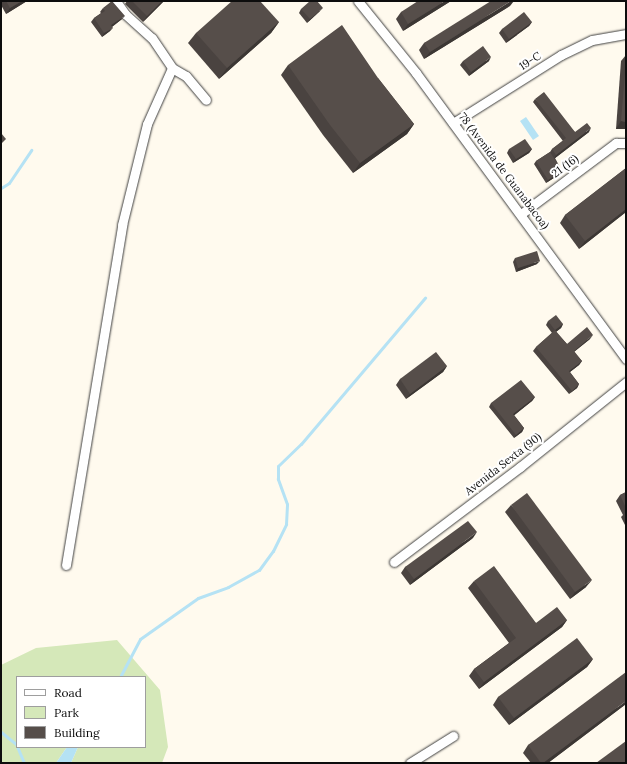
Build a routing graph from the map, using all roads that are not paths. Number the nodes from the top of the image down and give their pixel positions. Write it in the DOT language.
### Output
graph roads {
  1 [pos="116,1"];
  2 [pos="358,1"];
  3 [pos="626,34"];
  4 [pos="172,68"];
  5 [pos="206,100"];
  6 [pos="453,123"];
  7 [pos="626,143"];
  8 [pos="521,214"];
  9 [pos="626,359"];
  10 [pos="626,382"];
  11 [pos="394,562"];
  12 [pos="66,565"];
  13 [pos="453,736"];
  14 [pos="410,763"];
  1 -- 4 [label="street"];
  2 -- 6 [label="street, 78 (Avenida de Guanabacoa)"];
  3 -- 6 [label="street, 19-C"];
  4 -- 5 [label="street"];
  4 -- 12 [label="street"];
  6 -- 8 [label="street, 78 (Avenida de Guanabacoa)"];
  7 -- 8 [label="street, 21 (16)"];
  8 -- 9 [label="street, 78 (Avenida de Guanabacoa)"];
  10 -- 11 [label="street, Avenida Sexta (90)"];
  13 -- 14 [label="street"];
}
